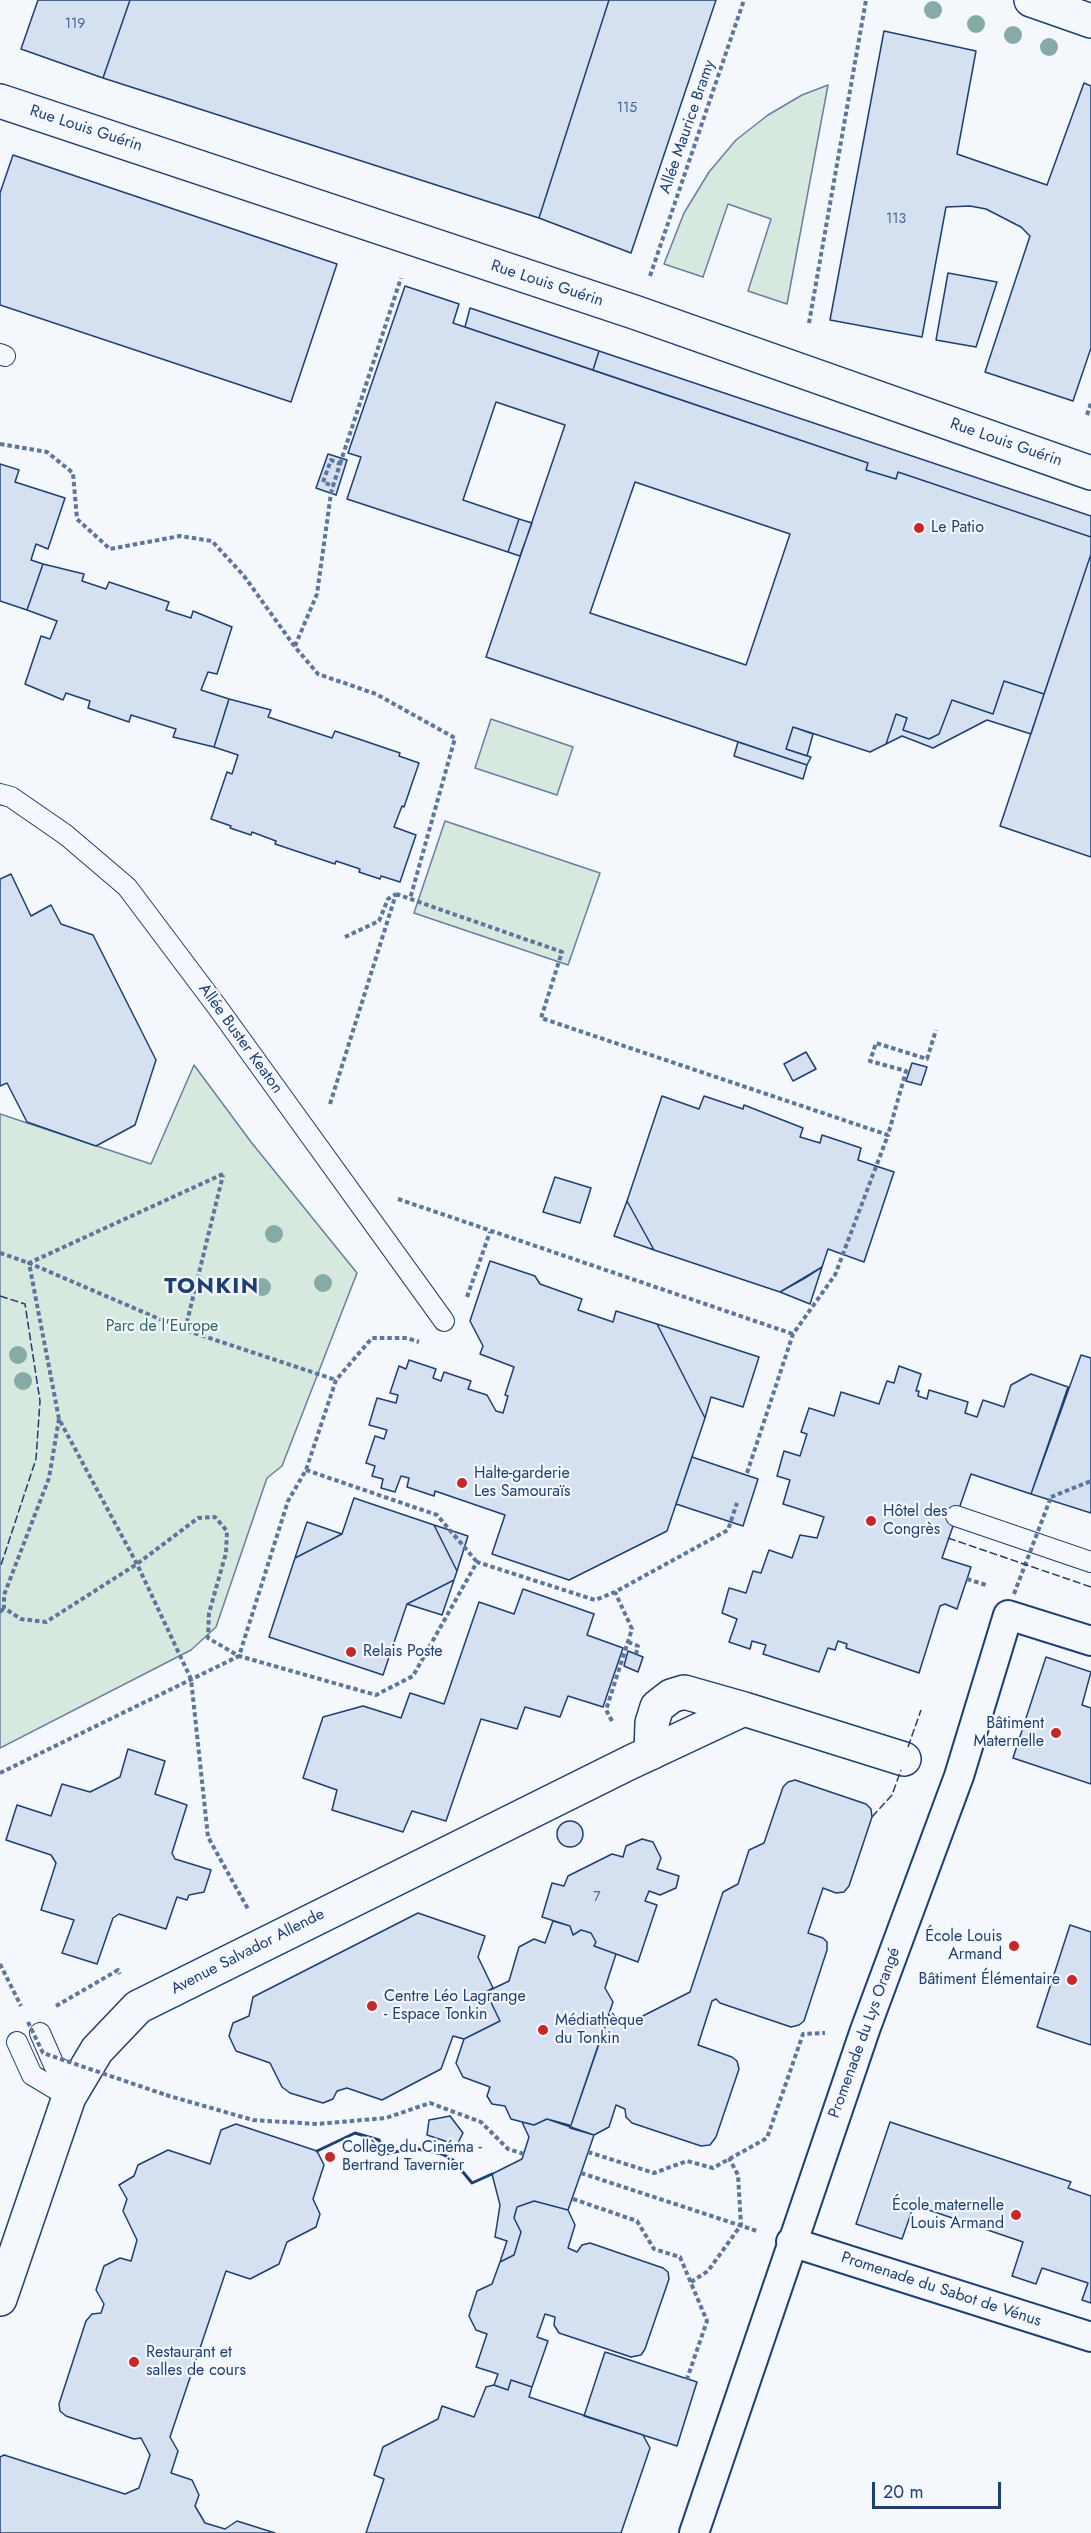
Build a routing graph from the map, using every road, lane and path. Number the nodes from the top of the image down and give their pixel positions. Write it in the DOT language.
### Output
graph roads {
  1 [pos="744,0"];
  2 [pos="866,0"];
  3 [pos="1031,0"];
  4 [pos="1091,21"];
  5 [pos="0,101"];
  6 [pos="654,262"];
  7 [pos="401,278"];
  8 [pos="809,323"];
  9 [pos="1091,403"];
  10 [pos="1087,415"];
  11 [pos="0,444"];
  12 [pos="340,464"];
  13 [pos="1091,473"];
  14 [pos="333,486"];
  15 [pos="295,647"];
  16 [pos="0,794"];
  17 [pos="396,894"];
  18 [pos="410,899"];
  19 [pos="345,938"];
  20 [pos="936,1030"];
  21 [pos="335,1113"];
  22 [pos="888,1136"];
  23 [pos="392,1197"];
  24 [pos="0,1253"];
  25 [pos="29,1263"];
  26 [pos="444,1321"];
  27 [pos="185,1330"];
  28 [pos="793,1334"];
  29 [pos="59,1419"];
  30 [pos="306,1470"];
  31 [pos="747,1473"];
  32 [pos="1091,1481"];
  33 [pos="737,1503"];
  34 [pos="956,1516"];
  35 [pos="477,1562"];
  36 [pos="1091,1562"];
  37 [pos="136,1564"];
  38 [pos="615,1592"];
  39 [pos="1014,1594"];
  40 [pos="4,1608"];
  41 [pos="0,1612"];
  42 [pos="1091,1641"];
  43 [pos="628,1642"];
  44 [pos="636,1654"];
  45 [pos="239,1656"];
  46 [pos="191,1679"];
  47 [pos="606,1710"];
  48 [pos="904,1759"];
  49 [pos="0,1773"];
  50 [pos="248,1910"];
  51 [pos="0,1964"];
  52 [pos="117,1970"];
  53 [pos="48,2010"];
  54 [pos="35,2024"];
  55 [pos="865,2030"];
  56 [pos="17,2042"];
  57 [pos="75,2088"];
  58 [pos="588,2152"];
  59 [pos="524,2154"];
  60 [pos="729,2158"];
  61 [pos="581,2173"];
  62 [pos="573,2199"];
  63 [pos="741,2225"];
  64 [pos="759,2231"];
  65 [pos="791,2242"];
  66 [pos="690,2282"];
  67 [pos="0,2299"];
  68 [pos="1091,2337"];
  69 [pos="687,2379"];
  70 [pos="694,2533"];
  1 -- 6 [label="path, Allée Maurice Bramy"];
  2 -- 8 [label="path"];
  3 -- 4 [label="street"];
  5 -- 13 [label="street, Rue Louis Guérin"];
  7 -- 12 [label="path"];
  9 -- 10 [label="path"];
  11 -- 15 [label="path"];
  12 -- 14 [label="path"];
  12 -- 14 [label="path"];
  14 -- 15 [label="path"];
  15 -- 18 [label="path"];
  16 -- 26 [label="lane, Allée Buster Keaton"];
  17 -- 18 [label="path"];
  17 -- 19 [label="path"];
  17 -- 21 [label="path"];
  18 -- 22 [label="path"];
  20 -- 22 [label="path"];
  22 -- 28 [label="path"];
  23 -- 28 [label="path"];
  24 -- 25 [label="path"];
  25 -- 27 [label="path"];
  25 -- 27 [label="path"];
  25 -- 29 [label="path"];
  27 -- 30 [label="path"];
  28 -- 31 [label="path"];
  29 -- 37 [label="path"];
  29 -- 40 [label="path"];
  30 -- 35 [label="path"];
  30 -- 45 [label="path"];
  32 -- 39 [label="path, bridge"];
  33 -- 38 [label="path"];
  34 -- 36 [label="lane"];
  35 -- 38 [label="path"];
  35 -- 45 [label="path"];
  37 -- 40 [label="path"];
  37 -- 45 [label="path"];
  37 -- 46 [label="path"];
  38 -- 43 [label="path"];
  40 -- 41 [label="path"];
  42 -- 55 [label="street, Promenade du Lys Orangé"];
  43 -- 44 [label="path"];
  43 -- 47 [label="path"];
  45 -- 46 [label="path"];
  46 -- 49 [label="path"];
  46 -- 50 [label="path"];
  48 -- 57 [label="street, Avenue Salvador Allende"];
  51 -- 54 [label="path"];
  52 -- 53 [label="path"];
  54 -- 57 [label="lane"];
  54 -- 59 [label="path, bridge"];
  55 -- 60 [label="path"];
  55 -- 65 [label="street, Promenade du Lys Orangé"];
  56 -- 57 [label="lane"];
  57 -- 67 [label="street, Avenue Salvador Allende"];
  58 -- 60 [label="path"];
  60 -- 63 [label="path"];
  61 -- 63 [label="path"];
  62 -- 66 [label="path"];
  63 -- 64 [label="path"];
  63 -- 66 [label="path"];
  65 -- 68 [label="street, Promenade du Sabot de Vénus"];
  65 -- 70 [label="street, Promenade du Lys Orangé"];
  66 -- 69 [label="path"];
}
